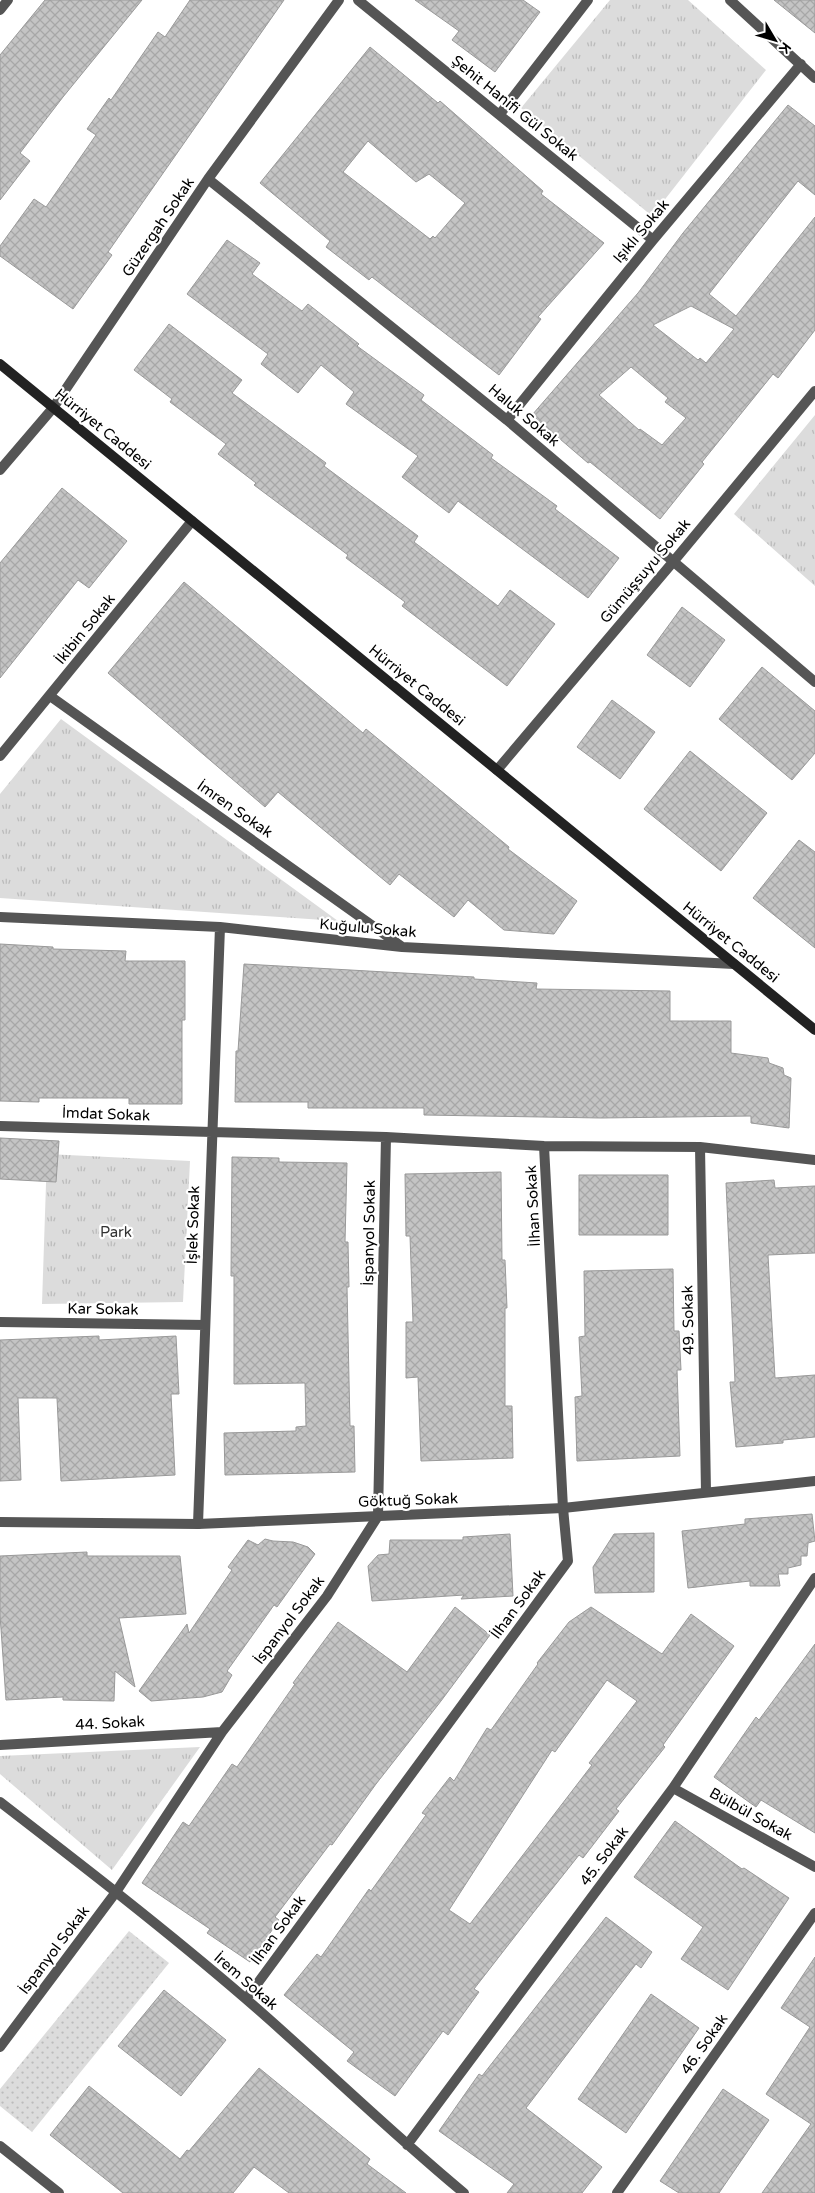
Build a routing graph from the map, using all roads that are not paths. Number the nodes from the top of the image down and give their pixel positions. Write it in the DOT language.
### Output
graph roads {
  1 [pos="8,0"];
  2 [pos="339,0"];
  3 [pos="358,0"];
  4 [pos="588,0"];
  5 [pos="730,0"];
  6 [pos="0,10"];
  7 [pos="801,64"];
  8 [pos="815,78"];
  9 [pos="500,114"];
  10 [pos="208,179"];
  11 [pos="653,240"];
  12 [pos="0,364"];
  13 [pos="815,390"];
  14 [pos="53,408"];
  15 [pos="507,420"];
  16 [pos="0,470"];
  17 [pos="192,521"];
  18 [pos="673,562"];
  19 [pos="815,682"];
  20 [pos="50,696"];
  21 [pos="0,756"];
  22 [pos="496,770"];
  23 [pos="0,917"];
  24 [pos="220,928"];
  25 [pos="402,947"];
  26 [pos="734,964"];
  27 [pos="815,1030"];
  28 [pos="0,1126"];
  29 [pos="212,1132"];
  30 [pos="386,1137"];
  31 [pos="544,1146"];
  32 [pos="700,1147"];
  33 [pos="815,1160"];
  34 [pos="0,1322"];
  35 [pos="205,1325"];
  36 [pos="815,1481"];
  37 [pos="706,1492"];
  38 [pos="563,1508"];
  39 [pos="378,1516"];
  40 [pos="0,1522"];
  41 [pos="198,1524"];
  42 [pos="815,1578"];
  43 [pos="222,1732"];
  44 [pos="0,1745"];
  45 [pos="673,1788"];
  46 [pos="0,1802"];
  47 [pos="815,1867"];
  48 [pos="116,1892"];
  49 [pos="815,1912"];
  50 [pos="246,1999"];
  51 [pos="0,2047"];
  52 [pos="407,2145"];
  53 [pos="0,2146"];
  54 [pos="58,2193"];
  55 [pos="464,2193"];
  56 [pos="617,2193"];
  1 -- 6 [label="street"];
  2 -- 10 [label="street, Güzergah Sokak"];
  3 -- 9 [label="street, Şehit Hanifi Gül Sokak"];
  4 -- 9 [label="street"];
  5 -- 7 [label="street"];
  7 -- 8 [label="street"];
  7 -- 11 [label="street, Işıklı Sokak"];
  9 -- 11 [label="street, Şehit Hanifi Gül Sokak"];
  10 -- 14 [label="street, Güzergah Sokak"];
  10 -- 15 [label="street, Haluk Sokak"];
  11 -- 15 [label="street, Işıklı Sokak"];
  12 -- 14 [label="main road, Hürriyet Caddesi"];
  13 -- 18 [label="street, Gümüşsuyu Sokak"];
  14 -- 16 [label="street, Güzergah Sokak"];
  14 -- 17 [label="main road, Hürriyet Caddesi"];
  15 -- 18 [label="street, Haluk Sokak"];
  17 -- 20 [label="street, İkibin Sokak"];
  17 -- 22 [label="main road, Hürriyet Caddesi"];
  18 -- 19 [label="street, Haluk Sokak"];
  18 -- 22 [label="street, Gümüşsuyu Sokak"];
  20 -- 21 [label="street, İkibin Sokak"];
  20 -- 25 [label="street, İmren Sokak"];
  22 -- 26 [label="main road, Hürriyet Caddesi"];
  23 -- 24 [label="street, Kuğulu Sokak"];
  24 -- 25 [label="street, Kuğulu Sokak"];
  24 -- 29 [label="street, İşlek Sokak"];
  25 -- 26 [label="street, Kuğulu Sokak"];
  26 -- 27 [label="main road, Hürriyet Caddesi"];
  28 -- 29 [label="street, İmdat Sokak"];
  29 -- 30 [label="street, İmdat Sokak"];
  29 -- 35 [label="street, İşlek Sokak"];
  30 -- 31 [label="street, İmdat Sokak"];
  30 -- 39 [label="street, İspanyol Sokak"];
  31 -- 32 [label="street, İmdat Sokak"];
  31 -- 38 [label="street, İlhan Sokak"];
  32 -- 33 [label="street, İmdat Sokak"];
  32 -- 37 [label="street, 49. Sokak"];
  34 -- 35 [label="street, Kar Sokak"];
  35 -- 41 [label="street, İşlek Sokak"];
  36 -- 37 [label="street, Göktuğ Sokak"];
  37 -- 38 [label="street, Göktuğ Sokak"];
  38 -- 39 [label="street, Göktuğ Sokak"];
  38 -- 50 [label="street, İlhan Sokak"];
  39 -- 41 [label="street, Göktuğ Sokak"];
  39 -- 43 [label="street, İspanyol Sokak"];
  40 -- 41 [label="street, Göktuğ Sokak"];
  42 -- 45 [label="street, 45. Sokak"];
  43 -- 44 [label="street, 44. Sokak"];
  43 -- 48 [label="street, İspanyol Sokak"];
  45 -- 47 [label="street, Bülbül Sokak"];
  45 -- 52 [label="street, 45. Sokak"];
  46 -- 48 [label="street, İrem Sokak"];
  48 -- 50 [label="street, İrem Sokak"];
  48 -- 51 [label="street, İspanyol Sokak"];
  49 -- 56 [label="street, 46. Sokak"];
  50 -- 52 [label="street, İrem Sokak"];
  52 -- 55 [label="street, İrem Sokak"];
  53 -- 54 [label="street"];
}
